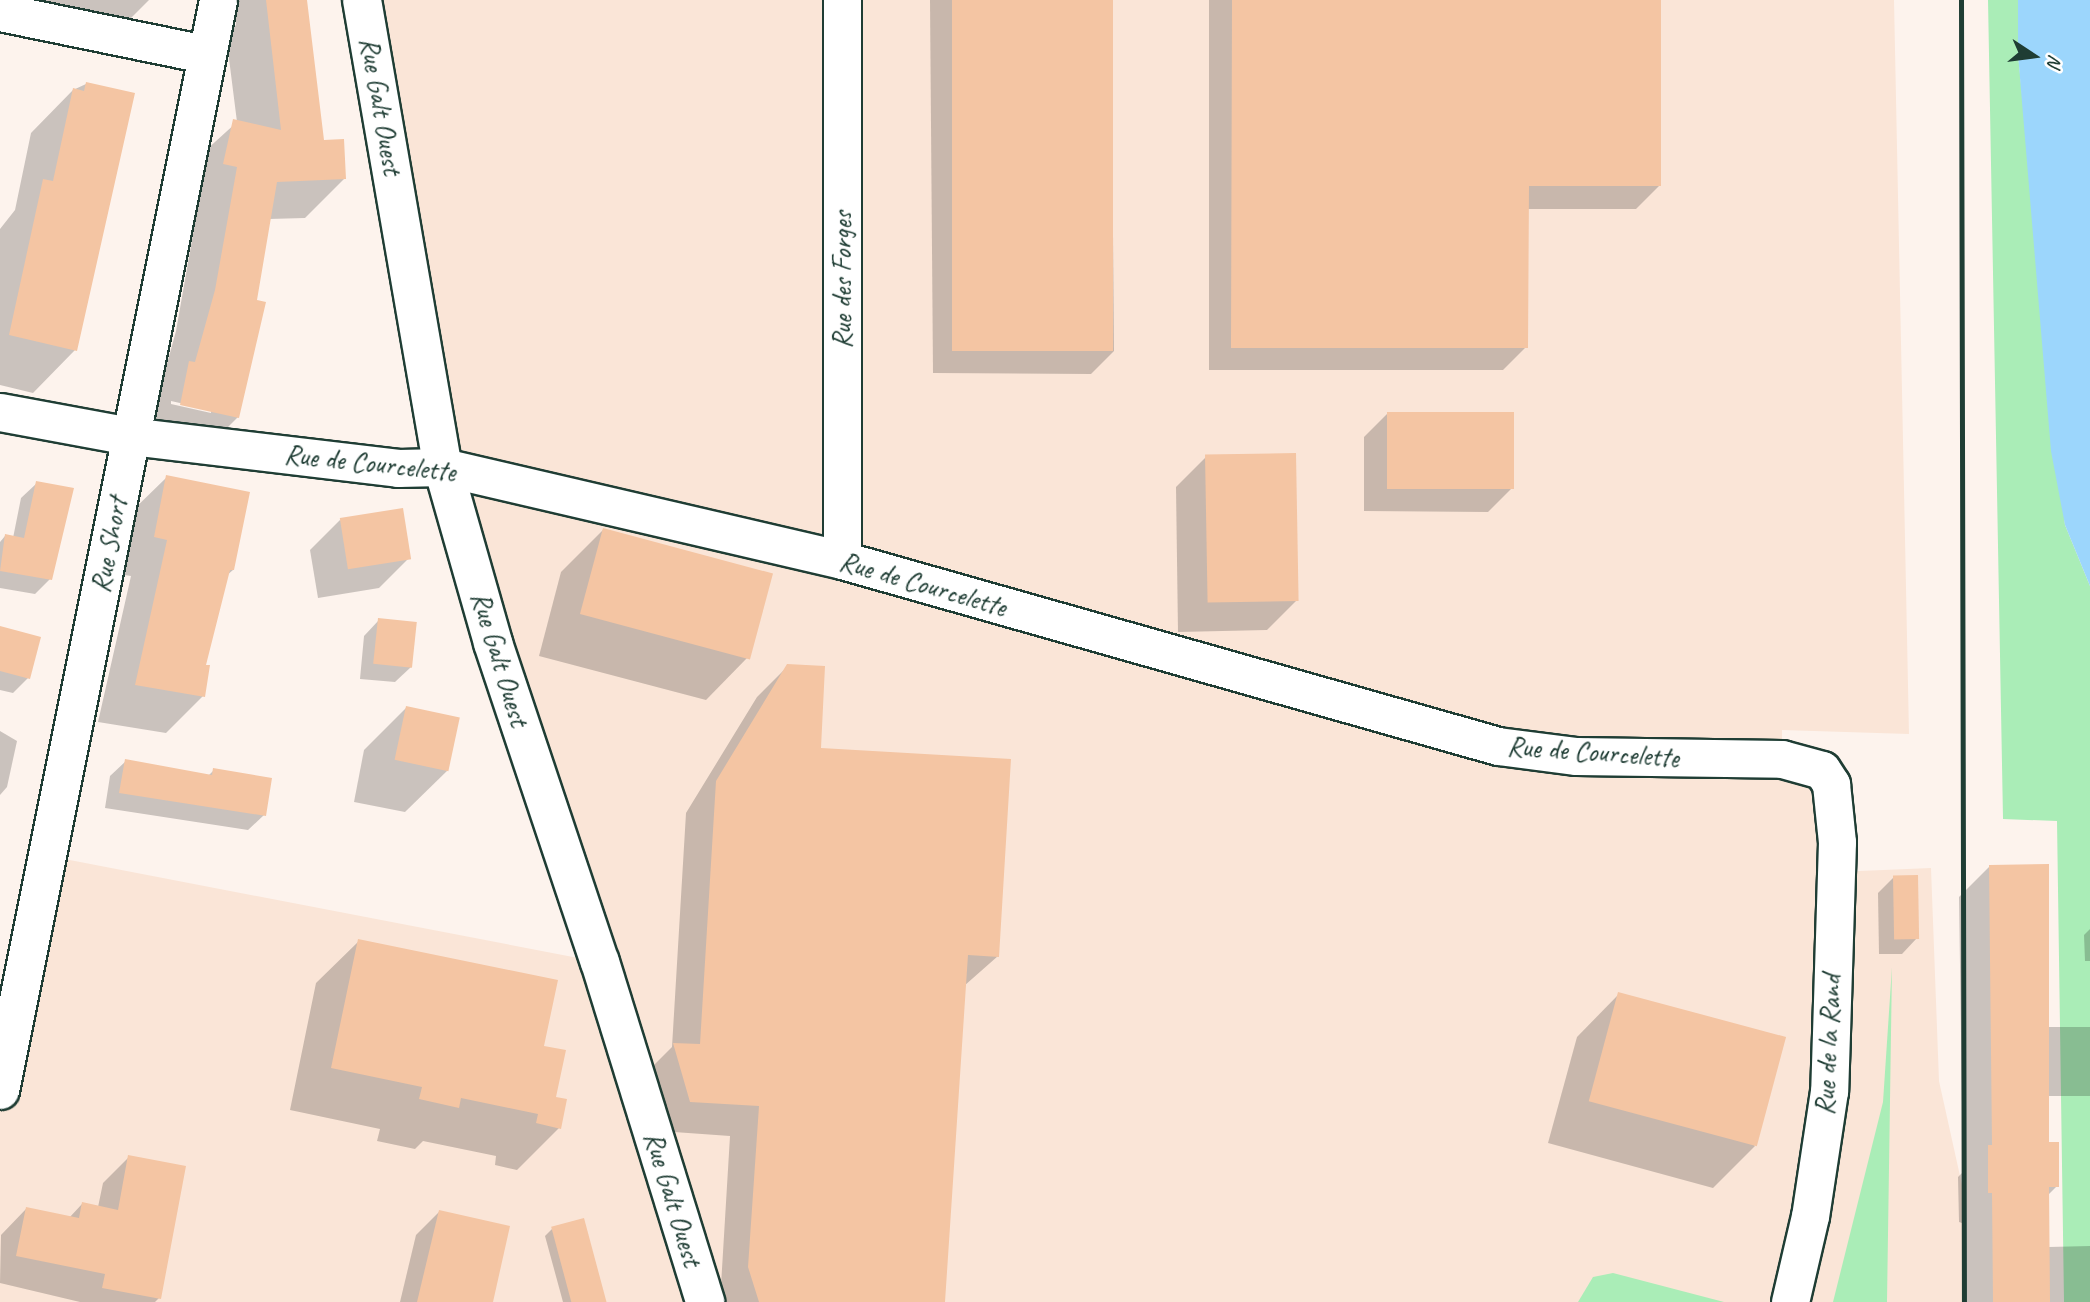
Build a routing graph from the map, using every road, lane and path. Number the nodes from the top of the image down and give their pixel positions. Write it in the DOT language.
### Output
graph roads {
  1 [pos="218,0"];
  2 [pos="362,0"];
  3 [pos="842,0"];
  4 [pos="0,12"];
  5 [pos="204,54"];
  6 [pos="0,412"];
  7 [pos="130,436"];
  8 [pos="443,467"];
  9 [pos="842,561"];
  10 [pos="1831,784"];
  11 [pos="0,1090"];
  12 [pos="705,1302"];
  13 [pos="1790,1302"];
  1 -- 5 [label="street, Rue Short"];
  2 -- 8 [label="main road, Rue Galt Ouest"];
  3 -- 9 [label="street, Rue des Forges"];
  4 -- 5 [label="street"];
  5 -- 7 [label="street, Rue Short"];
  6 -- 7 [label="street, Rue de Courcelette"];
  7 -- 8 [label="street, Rue de Courcelette"];
  7 -- 11 [label="street, Rue Short"];
  8 -- 9 [label="street, Rue de Courcelette"];
  8 -- 12 [label="main road, Rue Galt Ouest"];
  9 -- 10 [label="street, Rue de Courcelette"];
  10 -- 13 [label="street, Rue de la Rand"];
}
